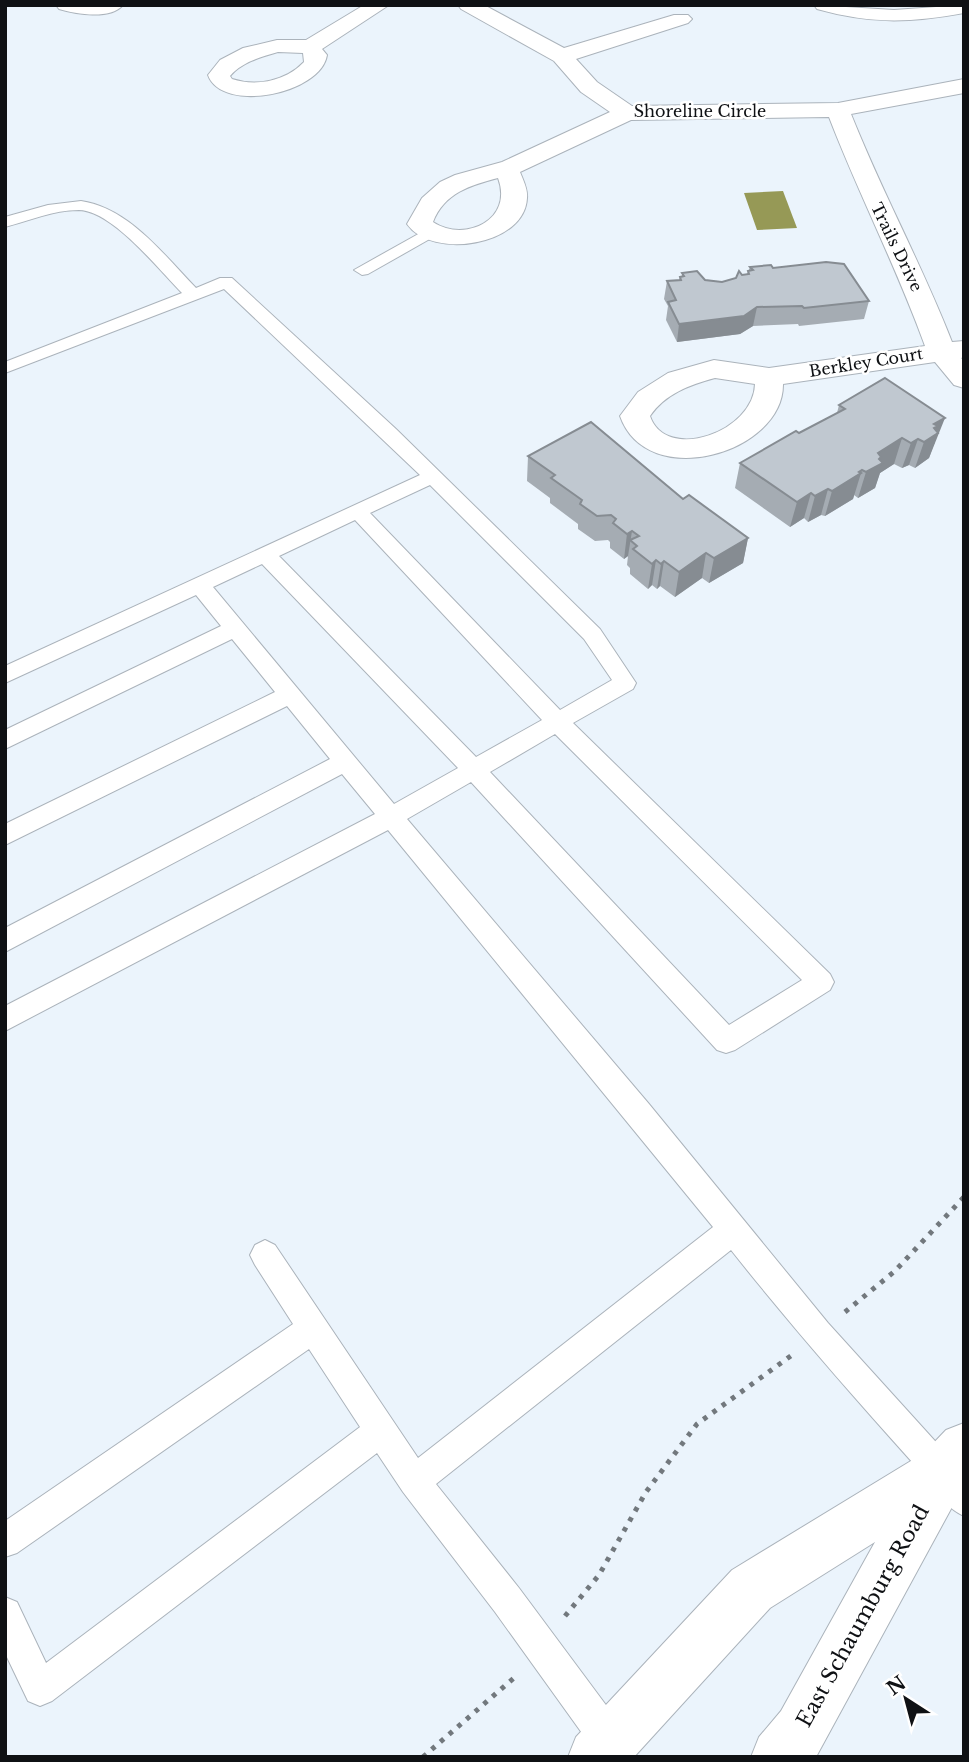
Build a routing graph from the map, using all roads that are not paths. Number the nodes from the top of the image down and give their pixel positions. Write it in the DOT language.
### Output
graph roads {
  1 [pos="66,5"];
  2 [pos="113,5"];
  3 [pos="379,5"];
  4 [pos="468,5"];
  5 [pos="824,5"];
  6 [pos="964,7"];
  7 [pos="681,19"];
  8 [pos="310,47"];
  9 [pos="562,56"];
  10 [pos="964,86"];
  11 [pos="838,110"];
  12 [pos="627,113"];
  13 [pos="506,168"];
  14 [pos="5,222"];
  15 [pos="429,233"];
  16 [pos="362,270"];
  17 [pos="194,295"];
  18 [pos="953,350"];
  19 [pos="5,368"];
  20 [pos="768,377"];
  21 [pos="964,379"];
  22 [pos="433,477"];
  23 [pos="357,511"];
  24 [pos="265,554"];
  25 [pos="199,584"];
  26 [pos="235,628"];
  27 [pos="5,675"];
  28 [pos="291,694"];
  29 [pos="558,722"];
  30 [pos="5,740"];
  31 [pos="346,761"];
  32 [pos="473,769"];
  33 [pos="391,817"];
  34 [pos="5,835"];
  35 [pos="5,941"];
  36 [pos="5,1019"];
  37 [pos="733,1230"];
  38 [pos="265,1255"];
  39 [pos="313,1328"];
  40 [pos="381,1430"];
  41 [pos="957,1473"];
  42 [pos="414,1481"];
  43 [pos="5,1541"];
  44 [pos="5,1614"];
  45 [pos="603,1749"];
  46 [pos="779,1757"];
  1 -- 2 [label="street"];
  3 -- 8 [label="street"];
  4 -- 9 [label="street, Shoreline Circle"];
  5 -- 6 [label="street"];
  7 -- 9 [label="street"];
  9 -- 12 [label="street, Shoreline Circle"];
  10 -- 11 [label="street, Shoreline Circle"];
  11 -- 12 [label="street, Shoreline Circle"];
  11 -- 18 [label="street, Trails Drive"];
  12 -- 13 [label="street"];
  13 -- 15 [label="street"];
  13 -- 15 [label="street"];
  14 -- 17 [label="lane"];
  15 -- 16 [label="lane"];
  17 -- 19 [label="lane"];
  17 -- 22 [label="lane"];
  18 -- 20 [label="street, Berkley Court"];
  18 -- 21 [label="street, Trails Drive"];
  22 -- 23 [label="lane"];
  22 -- 29 [label="lane"];
  23 -- 24 [label="lane"];
  23 -- 29 [label="lane"];
  24 -- 25 [label="lane"];
  24 -- 32 [label="lane"];
  25 -- 26 [label="lane"];
  25 -- 27 [label="lane"];
  26 -- 28 [label="lane"];
  26 -- 30 [label="lane"];
  28 -- 31 [label="lane"];
  28 -- 34 [label="lane"];
  29 -- 32 [label="lane"];
  29 -- 32 [label="lane"];
  31 -- 33 [label="lane"];
  31 -- 35 [label="lane"];
  32 -- 33 [label="lane"];
  33 -- 36 [label="lane"];
  33 -- 37 [label="lane"];
  37 -- 41 [label="lane"];
  37 -- 42 [label="lane"];
  38 -- 39 [label="lane"];
  39 -- 40 [label="lane"];
  39 -- 43 [label="lane"];
  40 -- 42 [label="lane"];
  40 -- 44 [label="lane"];
  41 -- 45 [label="street, East Schaumburg Road"];
  41 -- 46 [label="street, East Schaumburg Road"];
  42 -- 45 [label="lane"];
}
